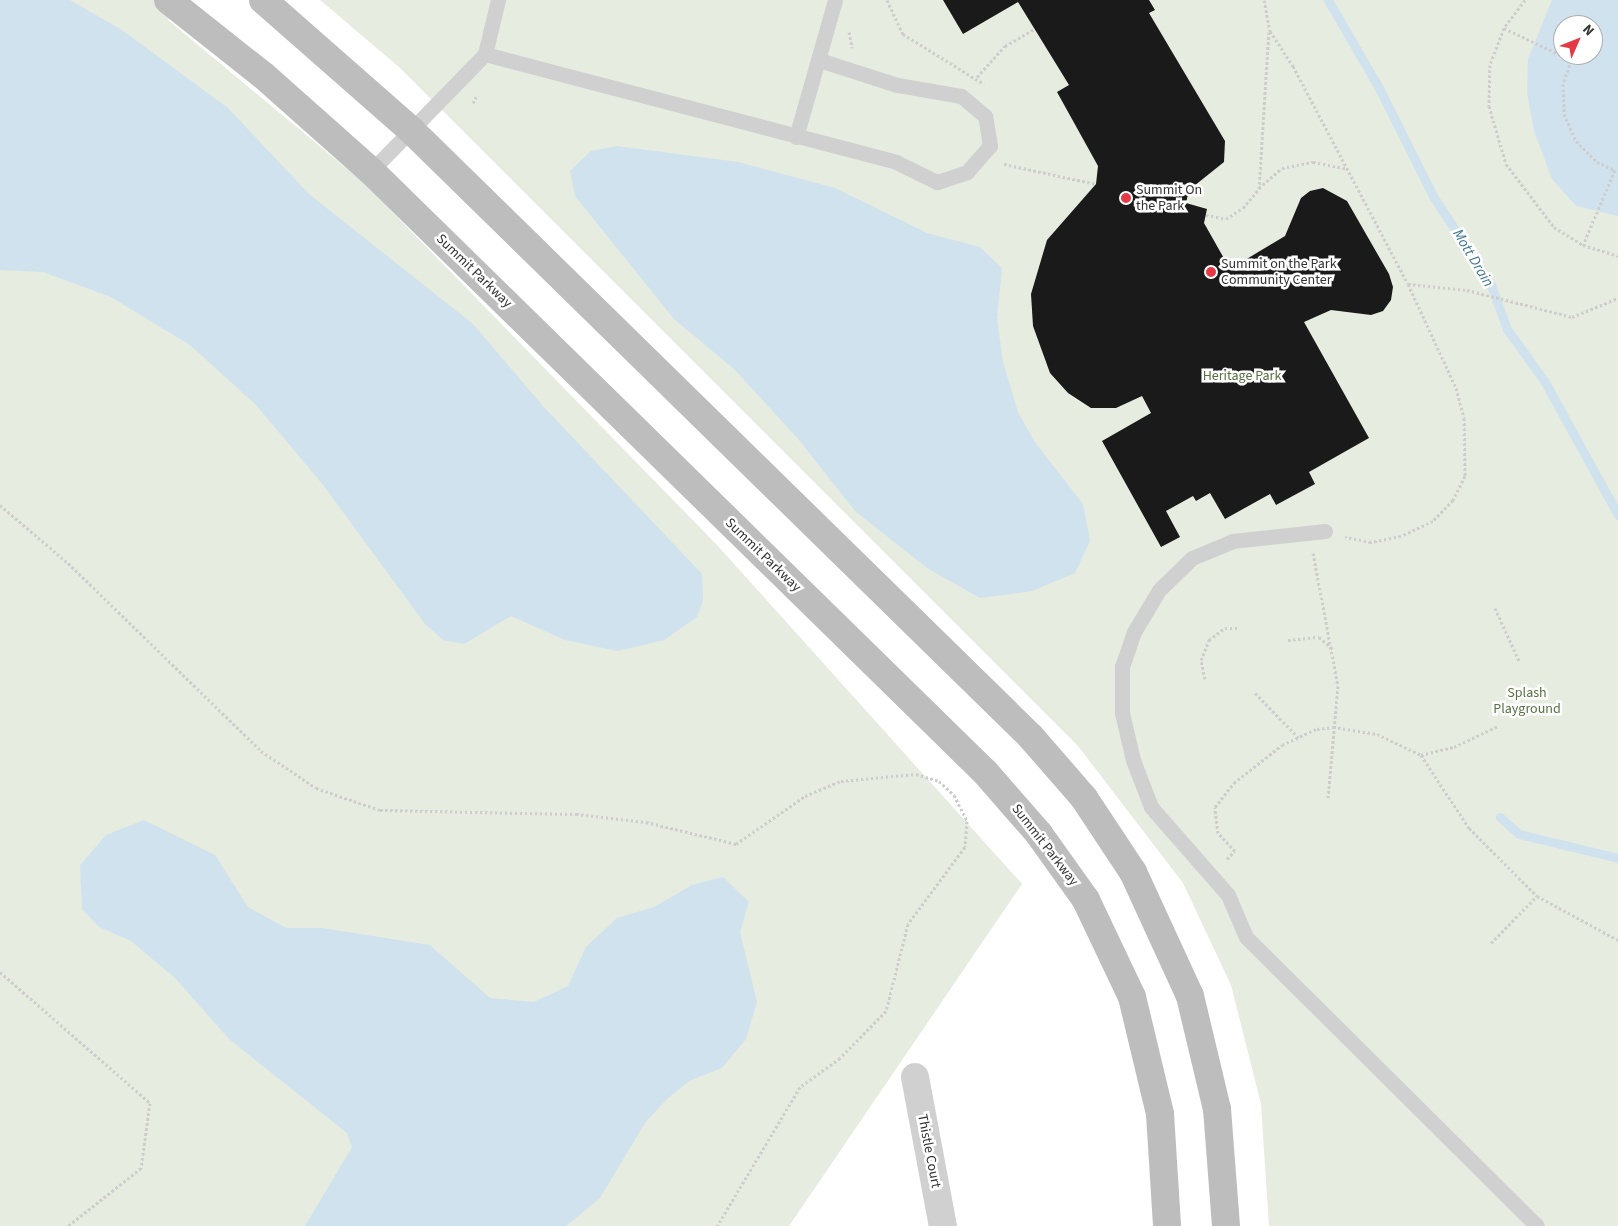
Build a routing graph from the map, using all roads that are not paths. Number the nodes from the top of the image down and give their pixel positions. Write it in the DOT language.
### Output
graph roads {
  1 [pos="168,0"];
  2 [pos="263,0"];
  3 [pos="498,0"];
  4 [pos="835,0"];
  5 [pos="486,54"];
  6 [pos="819,60"];
  7 [pos="411,130"];
  8 [pos="796,137"];
  9 [pos="371,171"];
  10 [pos="1325,531"];
  11 [pos="915,1077"];
  12 [pos="943,1226"];
  13 [pos="1167,1226"];
  14 [pos="1226,1226"];
  15 [pos="1537,1226"];
  1 -- 9 [label="street, Summit Parkway"];
  2 -- 7 [label="street"];
  3 -- 5 [label="lane"];
  4 -- 6 [label="lane"];
  5 -- 7 [label="lane"];
  5 -- 8 [label="lane"];
  6 -- 8 [label="lane"];
  6 -- 8 [label="lane"];
  7 -- 9 [label="lane"];
  7 -- 14 [label="street"];
  9 -- 13 [label="street, Summit Parkway"];
  10 -- 15 [label="lane"];
  11 -- 12 [label="street, Thistle Court"];
}
